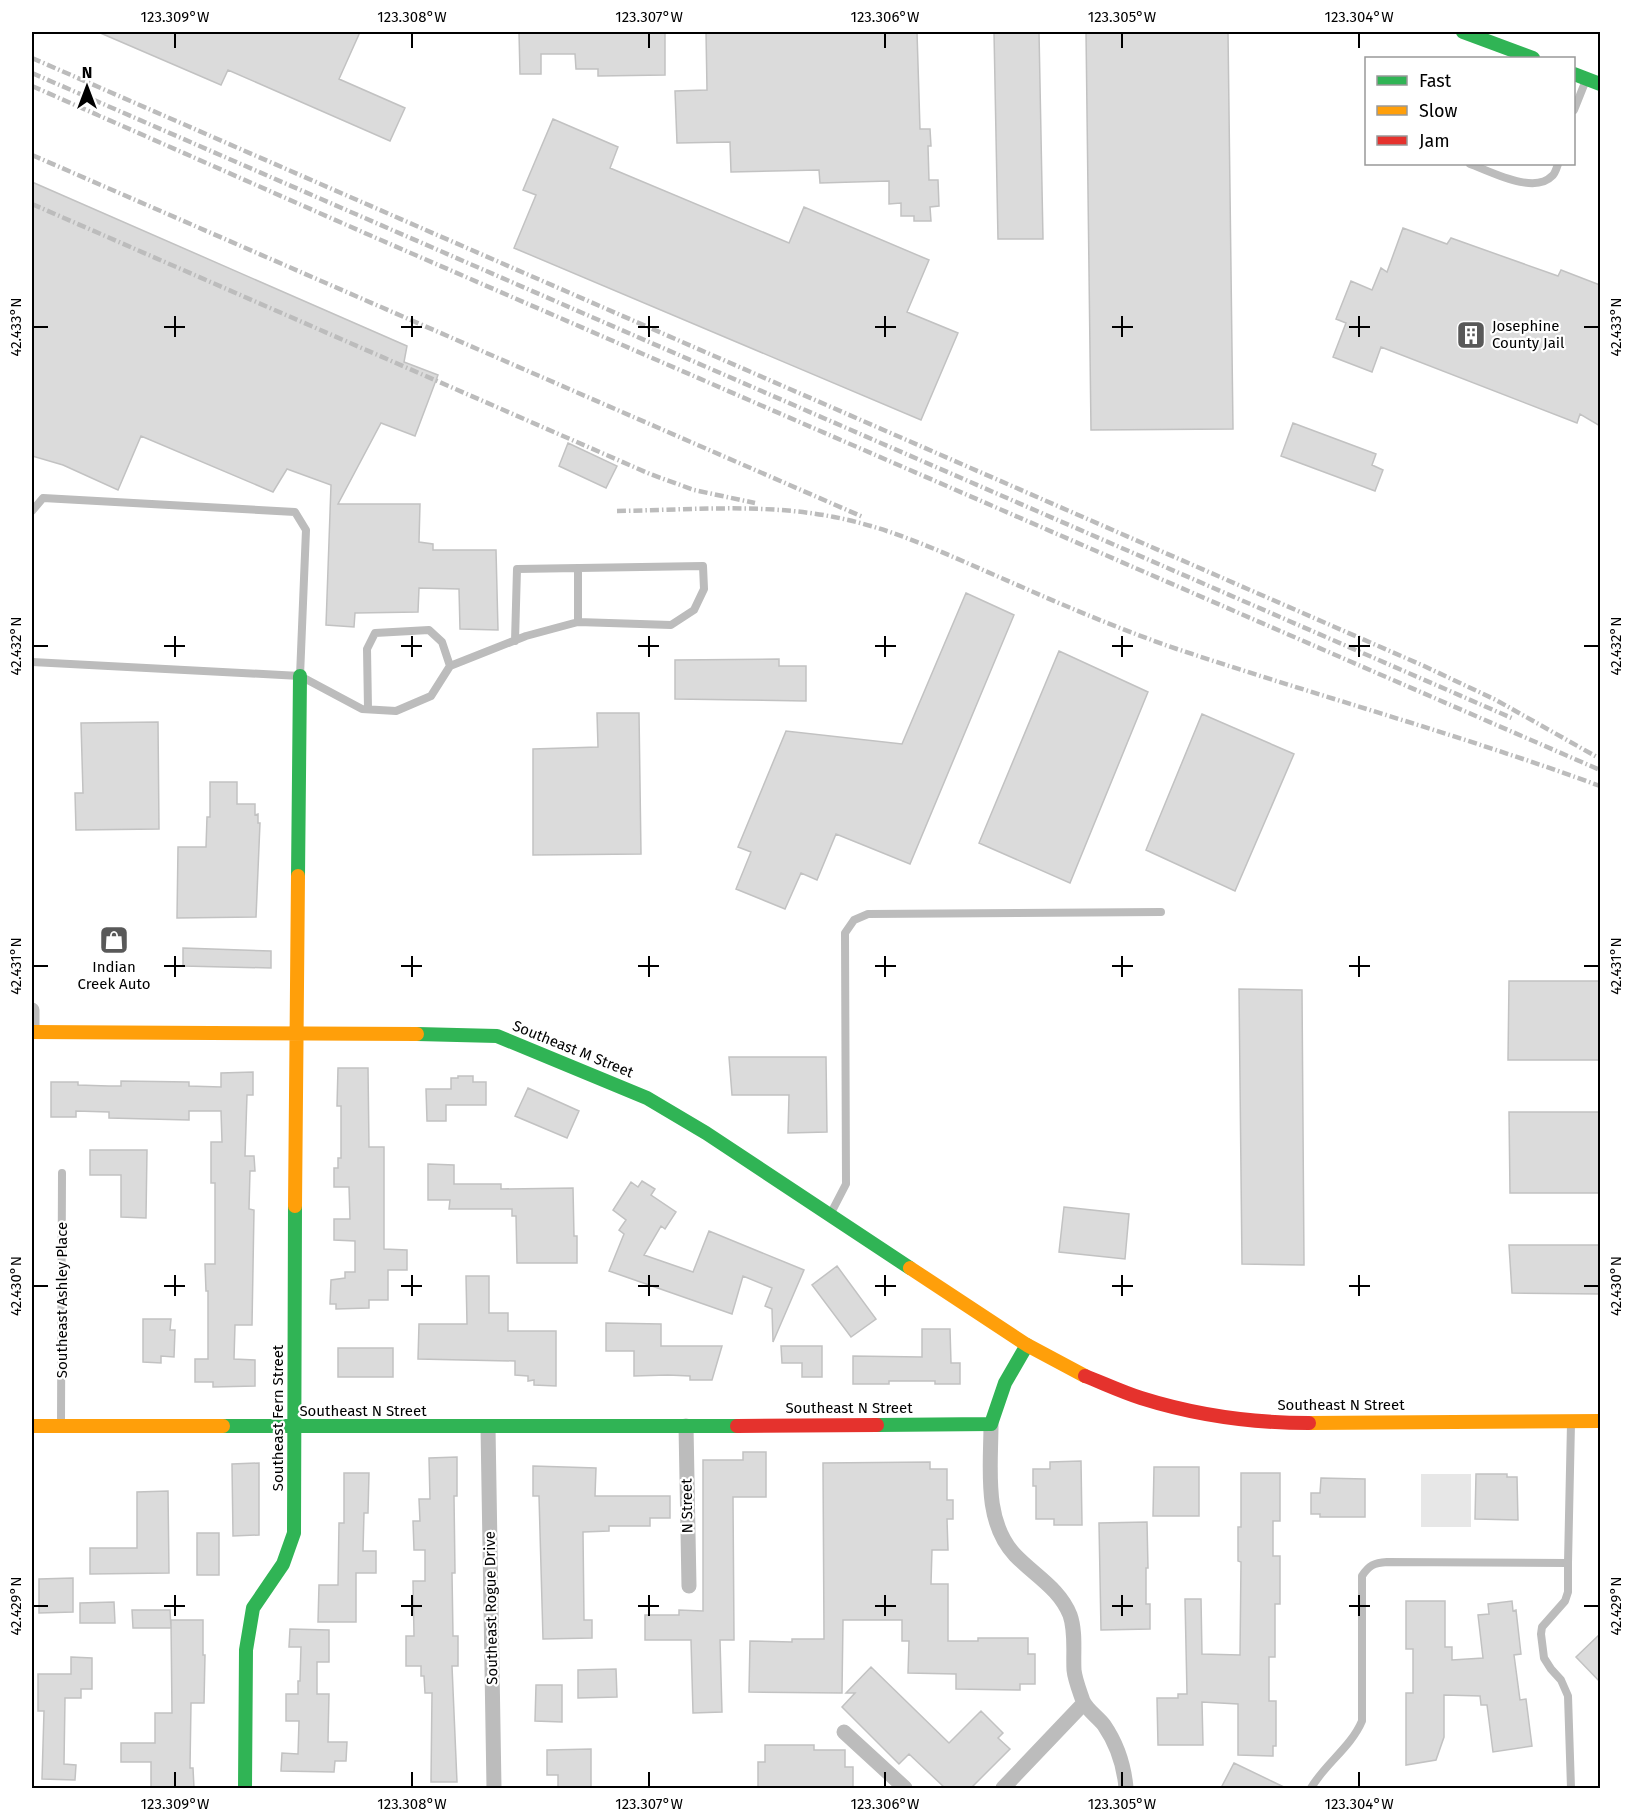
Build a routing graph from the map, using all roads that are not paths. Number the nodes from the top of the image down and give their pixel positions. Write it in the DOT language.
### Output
graph roads {
  1 [pos="1463,32"];
  2 [pos="1530,57"];
  3 [pos="1580,76"];
  4 [pos="1600,84"];
  5 [pos="1575,104"];
  6 [pos="1473,165"];
  7 [pos="1558,165"];
  8 [pos="32,511"];
  9 [pos="578,568"];
  10 [pos="579,622"];
  11 [pos="515,641"];
  12 [pos="32,662"];
  13 [pos="450,666"];
  14 [pos="300,676"];
  15 [pos="368,709"];
  16 [pos="1161,912"];
  17 [pos="32,1010"];
  18 [pos="32,1032"];
  19 [pos="296,1035"];
  20 [pos="62,1173"];
  21 [pos="831,1215"];
  22 [pos="1027,1345"];
  23 [pos="1571,1420"];
  24 [pos="1600,1420"];
  25 [pos="991,1424"];
  26 [pos="32,1426"];
  27 [pos="61,1426"];
  28 [pos="686,1426"];
  29 [pos="294,1427"];
  30 [pos="488,1427"];
  31 [pos="1568,1563"];
  32 [pos="689,1586"];
  33 [pos="1084,1703"];
  34 [pos="844,1732"];
  35 [pos="245,1788"];
  36 [pos="494,1788"];
  37 [pos="905,1788"];
  38 [pos="1003,1788"];
  39 [pos="1126,1788"];
  40 [pos="1311,1788"];
  41 [pos="1571,1788"];
  1 -- 2 [label="street"];
  3 -- 4 [label="street"];
  3 -- 5 [label="lane"];
  6 -- 7 [label="lane"];
  8 -- 14 [label="lane"];
  9 -- 10 [label="lane"];
  9 -- 10 [label="lane"];
  9 -- 11 [label="lane"];
  10 -- 11 [label="lane"];
  11 -- 13 [label="lane"];
  12 -- 14 [label="lane"];
  13 -- 15 [label="lane"];
  13 -- 15 [label="lane"];
  14 -- 15 [label="lane"];
  14 -- 19 [label="street, Southeast Fern Street"];
  16 -- 21 [label="lane"];
  17 -- 18 [label="street"];
  18 -- 19 [label="street, Southeast M Street"];
  19 -- 21 [label="street, Southeast M Street"];
  19 -- 29 [label="street, Southeast Fern Street"];
  20 -- 27 [label="lane, Southeast Ashley Place"];
  21 -- 22 [label="street, Southeast M Street"];
  22 -- 23 [label="street, Southeast N Street"];
  22 -- 25 [label="street"];
  23 -- 24 [label="street, Southeast N Street"];
  23 -- 31 [label="lane"];
  25 -- 28 [label="street, Southeast N Street"];
  25 -- 33 [label="street"];
  26 -- 27 [label="street, Southeast N Street"];
  27 -- 29 [label="street, Southeast N Street"];
  28 -- 30 [label="street, Southeast N Street"];
  28 -- 32 [label="street, N Street"];
  29 -- 30 [label="street, Southeast N Street"];
  29 -- 35 [label="street, Southeast Fern Street"];
  30 -- 36 [label="street, Southeast Rogue Drive"];
  31 -- 40 [label="lane"];
  31 -- 41 [label="lane"];
  33 -- 38 [label="street"];
  33 -- 39 [label="street"];
  34 -- 37 [label="street"];
}
